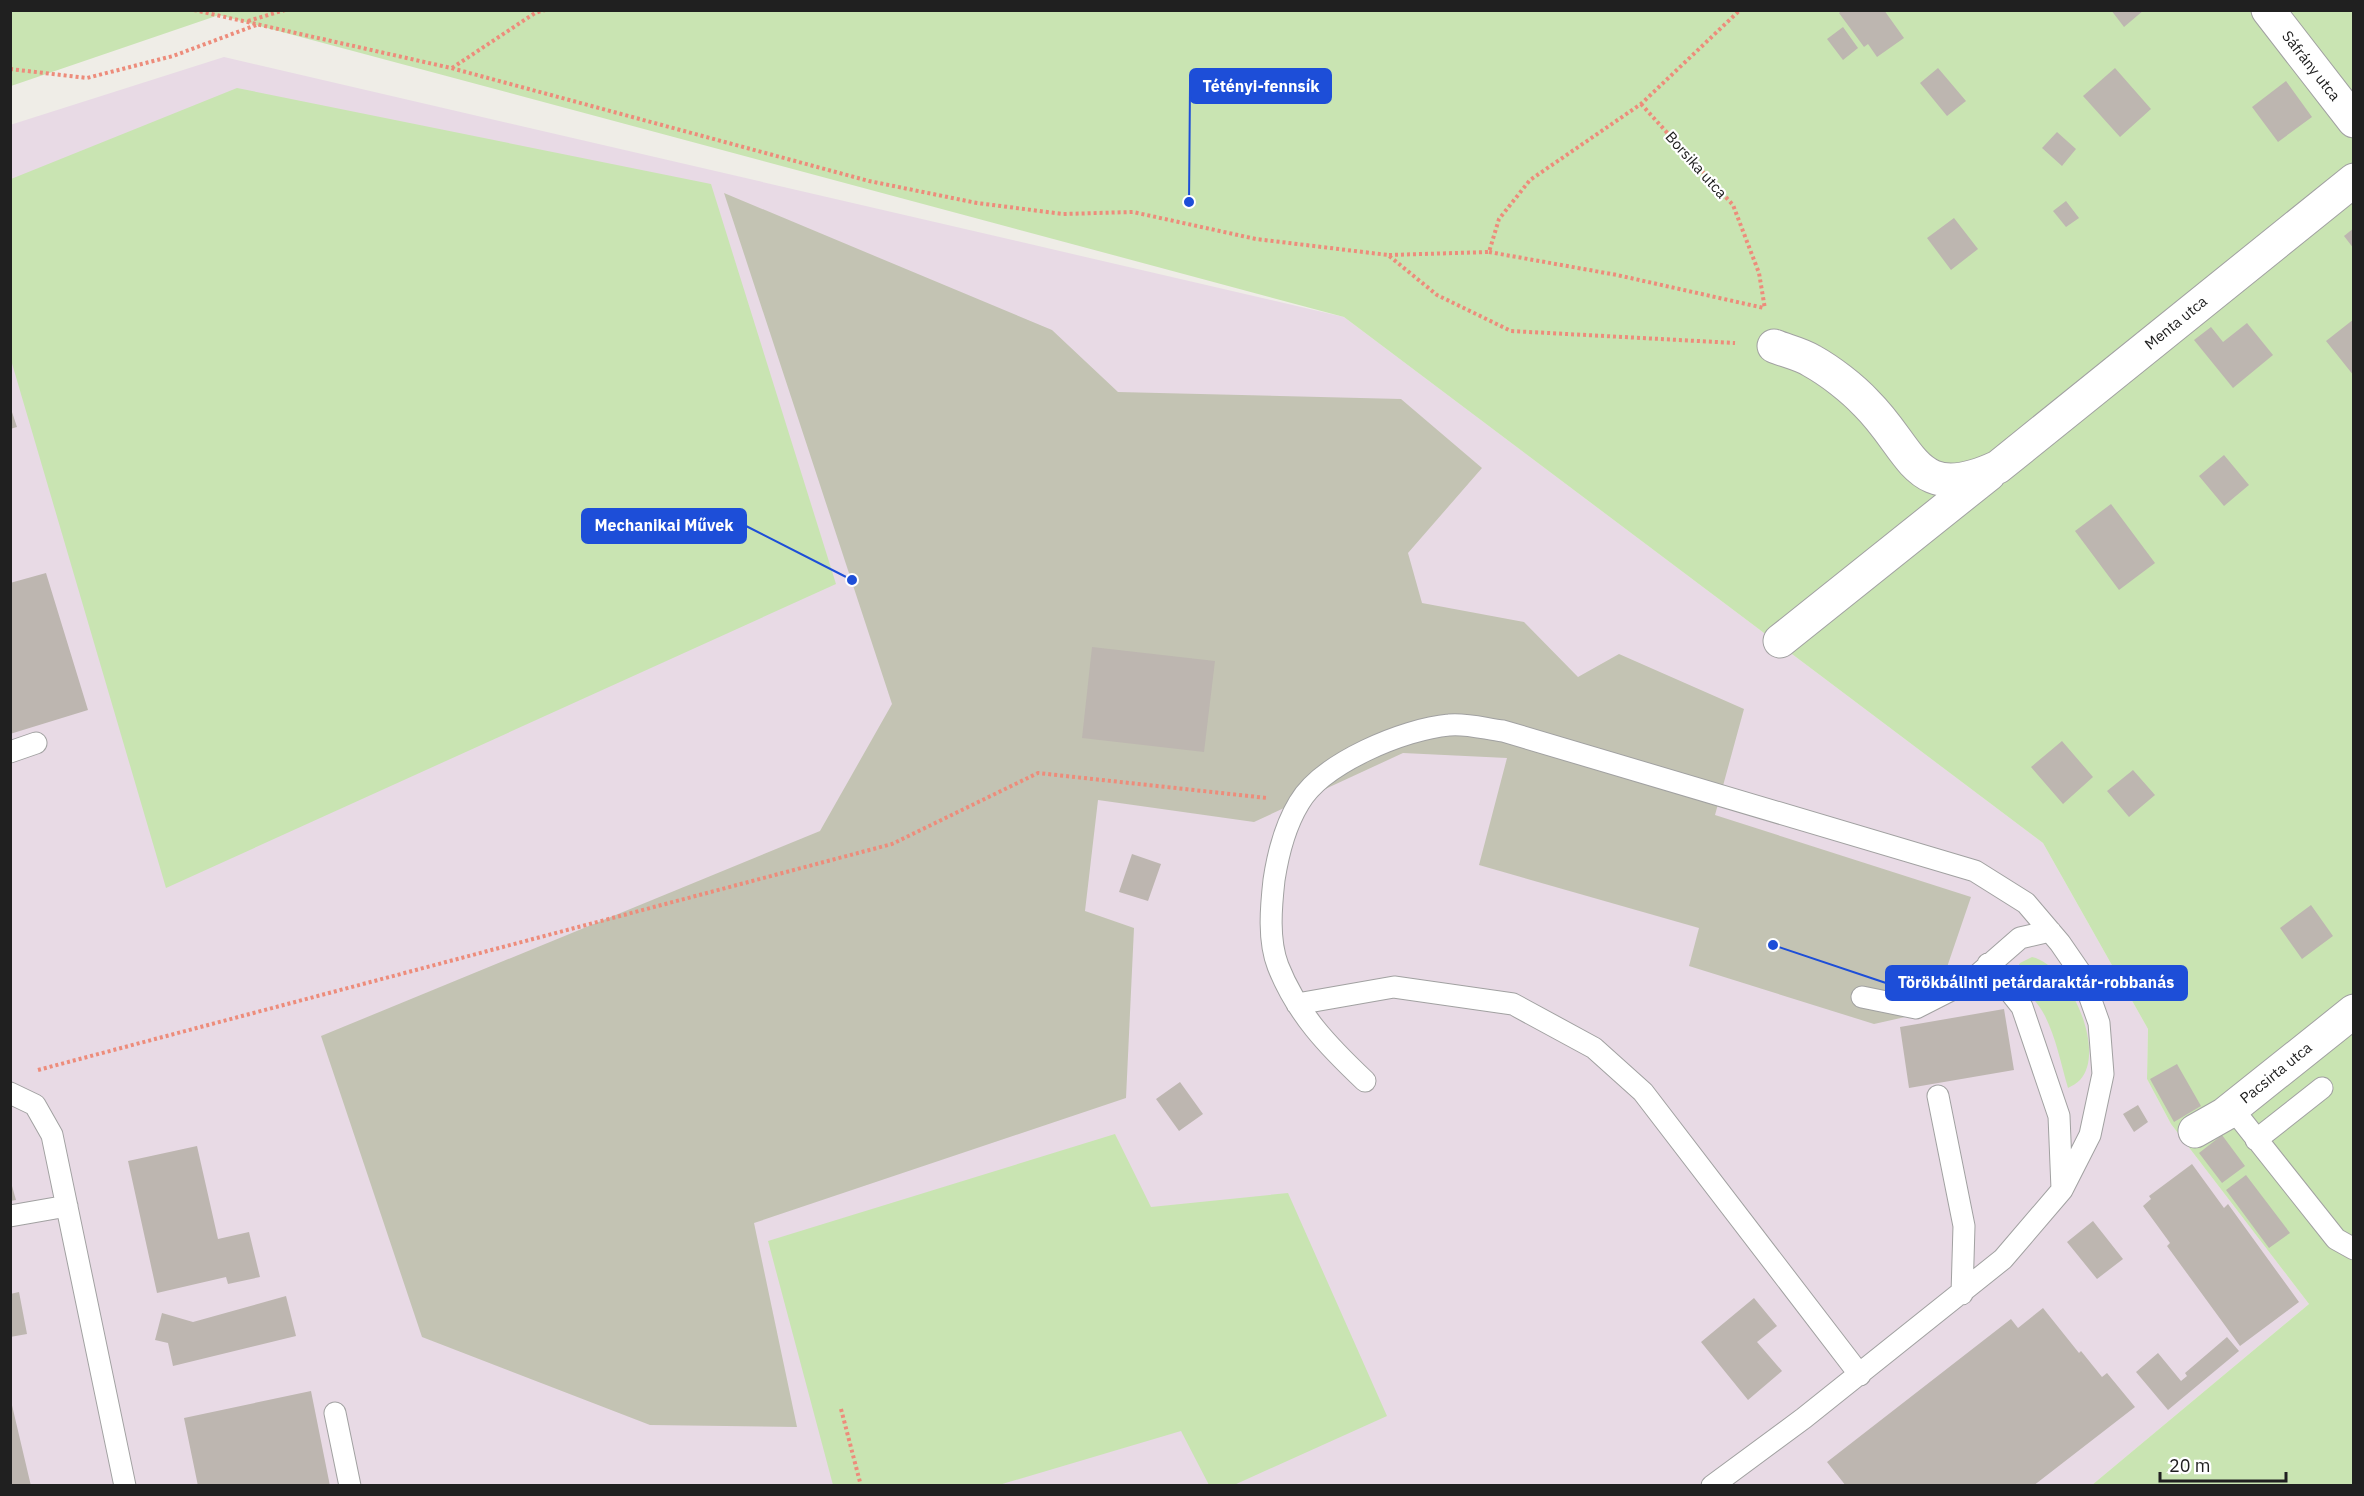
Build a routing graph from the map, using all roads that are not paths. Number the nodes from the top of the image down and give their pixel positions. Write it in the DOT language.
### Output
graph roads {
  1 [pos="2268,10"];
  2 [pos="2354,121"];
  3 [pos="2354,180"];
  4 [pos="1774,346"];
  5 [pos="1998,467"];
  6 [pos="1780,641"];
  7 [pos="36,743"];
  8 [pos="10,752"];
  9 [pos="2050,931"];
  10 [pos="1988,964"];
  11 [pos="1862,997"];
  12 [pos="1296,1004"];
  13 [pos="2354,1011"];
  14 [pos="1365,1081"];
  15 [pos="2322,1089"];
  16 [pos="10,1093"];
  17 [pos="1938,1096"];
  18 [pos="2232,1108"];
  19 [pos="2195,1131"];
  20 [pos="2256,1140"];
  21 [pos="2062,1190"];
  22 [pos="67,1206"];
  23 [pos="10,1216"];
  24 [pos="2354,1249"];
  25 [pos="1962,1294"];
  26 [pos="1860,1375"];
  27 [pos="335,1413"];
  28 [pos="125,1485"];
  29 [pos="350,1485"];
  30 [pos="1712,1485"];
  1 -- 2 [label="street, Sáfrány utca"];
  3 -- 5 [label="street, Menta utca"];
  4 -- 5 [label="street, Menta utca"];
  5 -- 6 [label="street, Menta utca"];
  7 -- 8 [label="lane"];
  9 -- 10 [label="lane"];
  9 -- 12 [label="lane"];
  9 -- 21 [label="lane"];
  10 -- 11 [label="lane"];
  10 -- 21 [label="lane"];
  12 -- 14 [label="lane"];
  12 -- 26 [label="lane"];
  13 -- 18 [label="street, Pacsirta utca"];
  15 -- 20 [label="lane"];
  16 -- 22 [label="lane"];
  17 -- 25 [label="lane"];
  18 -- 19 [label="street, Pacsirta utca"];
  18 -- 20 [label="lane"];
  20 -- 24 [label="lane"];
  21 -- 25 [label="lane"];
  22 -- 23 [label="lane"];
  22 -- 28 [label="lane"];
  25 -- 26 [label="lane"];
  26 -- 30 [label="lane"];
  27 -- 29 [label="lane"];
}
